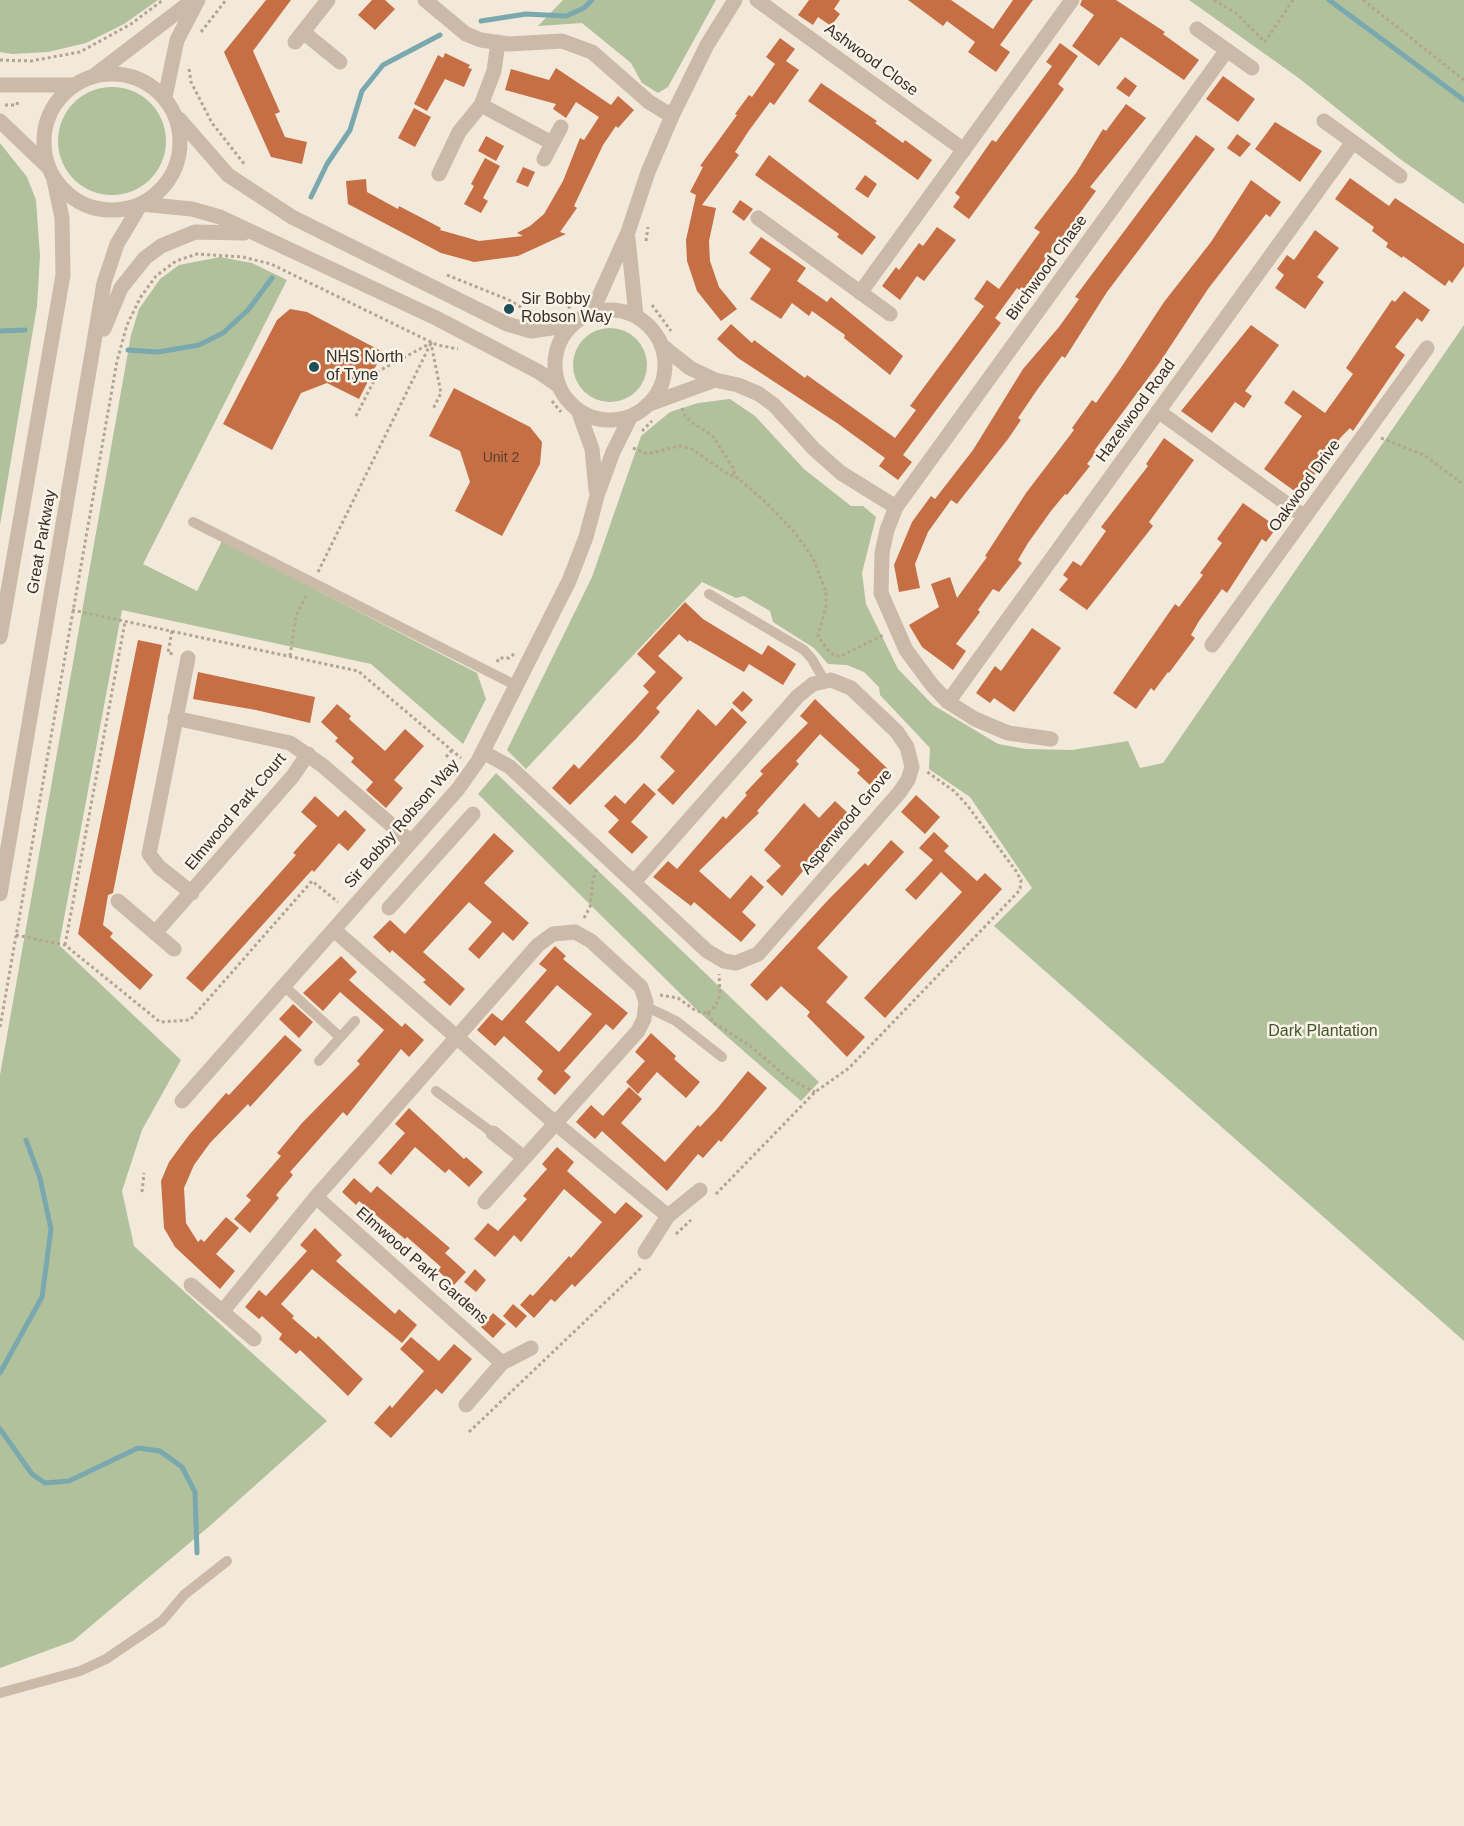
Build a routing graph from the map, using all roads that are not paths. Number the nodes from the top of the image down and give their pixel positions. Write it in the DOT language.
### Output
graph roads {
  1 [pos="193,0"];
  2 [pos="198,0"];
  3 [pos="328,0"];
  4 [pos="425,0"];
  5 [pos="735,0"];
  6 [pos="757,0"];
  7 [pos="1072,0"];
  8 [pos="1197,29"];
  9 [pos="498,42"];
  10 [pos="1227,50"];
  11 [pos="339,62"];
  12 [pos="1252,69"];
  13 [pos="95,75"];
  14 [pos="0,85"];
  15 [pos="71,86"];
  16 [pos="165,97"];
  17 [pos="481,105"];
  18 [pos="672,116"];
  19 [pos="179,119"];
  20 [pos="0,121"];
  21 [pos="1324,121"];
  22 [pos="561,127"];
  23 [pos="1353,142"];
  24 [pos="552,143"];
  25 [pos="964,150"];
  26 [pos="544,159"];
  27 [pos="47,166"];
  28 [pos="439,174"];
  29 [pos="1400,176"];
  30 [pos="54,180"];
  31 [pos="141,204"];
  32 [pos="758,218"];
  33 [pos="628,232"];
  34 [pos="256,234"];
  35 [pos="860,292"];
  36 [pos="592,312"];
  37 [pos="890,314"];
  38 [pos="636,316"];
  39 [pos="572,325"];
  40 [pos="661,345"];
  41 [pos="1427,348"];
  42 [pos="92,365"];
  43 [pos="715,380"];
  44 [pos="559,386"];
  45 [pos="647,405"];
  46 [pos="1158,411"];
  47 [pos="573,414"];
  48 [pos="631,416"];
  49 [pos="597,496"];
  50 [pos="896,507"];
  51 [pos="1305,517"];
  52 [pos="193,522"];
  53 [pos="710,594"];
  54 [pos="0,637"];
  55 [pos="1212,645"];
  56 [pos="188,658"];
  57 [pos="824,680"];
  58 [pos="517,686"];
  59 [pos="948,702"];
  60 [pos="175,718"];
  61 [pos="1051,739"];
  62 [pos="483,752"];
  63 [pos="308,754"];
  64 [pos="440,809"];
  65 [pos="473,814"];
  66 [pos="461,827"];
  67 [pos="411,842"];
  68 [pos="381,876"];
  69 [pos="634,882"];
  70 [pos="192,893"];
  71 [pos="0,894"];
  72 [pos="401,895"];
  73 [pos="118,902"];
  74 [pos="389,908"];
  75 [pos="334,930"];
  76 [pos="155,933"];
  77 [pos="174,949"];
  78 [pos="284,986"];
  79 [pos="646,1002"];
  80 [pos="355,1021"];
  81 [pos="340,1037"];
  82 [pos="458,1037"];
  83 [pos="722,1057"];
  84 [pos="319,1061"];
  85 [pos="436,1091"];
  86 [pos="182,1101"];
  87 [pos="555,1123"];
  88 [pos="493,1133"];
  89 [pos="524,1158"];
  90 [pos="700,1190"];
  91 [pos="316,1197"];
  92 [pos="485,1202"];
  93 [pos="668,1216"];
  94 [pos="645,1252"];
  95 [pos="191,1285"];
  96 [pos="222,1312"];
  97 [pos="254,1339"];
  98 [pos="531,1348"];
  99 [pos="502,1363"];
  100 [pos="466,1405"];
  101 [pos="227,1561"];
  102 [pos="0,1693"];
  1 -- 13 [label="street, Great Parkway"];
  2 -- 16 [label="street"];
  3 -- 11 [label="street"];
  4 -- 9 [label="street"];
  5 -- 18 [label="street"];
  6 -- 25 [label="street, Ashwood Close"];
  7 -- 25 [label="street"];
  8 -- 10 [label="street"];
  9 -- 17 [label="street"];
  9 -- 18 [label="street"];
  10 -- 12 [label="street"];
  10 -- 50 [label="street, Birchwood Chase"];
  13 -- 15 [label="street, Great Parkway"];
  13 -- 16 [label="street, Great Parkway"];
  14 -- 15 [label="street"];
  15 -- 27 [label="street, Great Parkway"];
  16 -- 19 [label="street, Great Parkway"];
  17 -- 24 [label="street"];
  17 -- 28 [label="street"];
  18 -- 33 [label="street"];
  19 -- 31 [label="street, Great Parkway"];
  19 -- 39 [label="street"];
  20 -- 27 [label="street"];
  21 -- 23 [label="street"];
  22 -- 24 [label="street"];
  23 -- 29 [label="street"];
  23 -- 46 [label="street, Hazelwood Road"];
  24 -- 26 [label="street"];
  25 -- 35 [label="street"];
  27 -- 30 [label="street, Great Parkway"];
  30 -- 31 [label="street, Great Parkway"];
  30 -- 54 [label="street, Great Parkway"];
  31 -- 34 [label="street"];
  31 -- 42 [label="street, Great Parkway"];
  32 -- 35 [label="street"];
  33 -- 36 [label="street"];
  33 -- 38 [label="street"];
  34 -- 42 [label="street"];
  34 -- 44 [label="street"];
  35 -- 37 [label="street"];
  36 -- 38 [label="street"];
  36 -- 39 [label="street"];
  38 -- 40 [label="street"];
  39 -- 44 [label="street"];
  40 -- 43 [label="street"];
  40 -- 45 [label="street"];
  41 -- 51 [label="street, Oakwood Drive"];
  42 -- 71 [label="street, Great Parkway"];
  43 -- 45 [label="street"];
  43 -- 50 [label="street"];
  44 -- 47 [label="street"];
  45 -- 48 [label="street"];
  46 -- 51 [label="street"];
  46 -- 59 [label="street, Hazelwood Road"];
  47 -- 48 [label="street"];
  47 -- 49 [label="street, Sir Bobby Robson Way"];
  48 -- 49 [label="street, Sir Bobby Robson Way"];
  49 -- 58 [label="street, Sir Bobby Robson Way"];
  50 -- 59 [label="street"];
  51 -- 55 [label="street, Oakwood Drive"];
  52 -- 58 [label="lane"];
  53 -- 57 [label="lane"];
  56 -- 60 [label="street, Elmwood Park Court"];
  57 -- 69 [label="street"];
  57 -- 69 [label="street, Aspenwood Grove"];
  58 -- 62 [label="street, Sir Bobby Robson Way"];
  59 -- 61 [label="street"];
  60 -- 63 [label="street, Elmwood Park Court"];
  60 -- 70 [label="street, Elmwood Park Court"];
  62 -- 64 [label="street, Sir Bobby Robson Way"];
  62 -- 69 [label="street"];
  63 -- 67 [label="street, Elmwood Park Court"];
  63 -- 70 [label="street, Elmwood Park Court"];
  64 -- 66 [label="street"];
  64 -- 67 [label="street, Sir Bobby Robson Way"];
  65 -- 66 [label="street"];
  66 -- 72 [label="street"];
  67 -- 68 [label="street, Sir Bobby Robson Way"];
  68 -- 72 [label="street"];
  68 -- 75 [label="street, Sir Bobby Robson Way"];
  70 -- 76 [label="street, Elmwood Park Court"];
  72 -- 74 [label="street"];
  73 -- 76 [label="street"];
  75 -- 78 [label="street, Sir Bobby Robson Way"];
  75 -- 82 [label="street"];
  76 -- 77 [label="street"];
  78 -- 81 [label="lane"];
  78 -- 86 [label="street, Sir Bobby Robson Way"];
  79 -- 82 [label="street"];
  79 -- 83 [label="lane"];
  79 -- 87 [label="street"];
  80 -- 81 [label="lane"];
  81 -- 84 [label="lane"];
  82 -- 87 [label="street"];
  82 -- 91 [label="street"];
  85 -- 88 [label="lane"];
  87 -- 89 [label="street"];
  87 -- 93 [label="street"];
  88 -- 89 [label="street"];
  89 -- 92 [label="street"];
  90 -- 93 [label="street"];
  91 -- 96 [label="street"];
  91 -- 99 [label="street, Elmwood Park Gardens"];
  93 -- 94 [label="street"];
  95 -- 96 [label="street"];
  96 -- 97 [label="street"];
  98 -- 99 [label="street"];
  99 -- 100 [label="street"];
  101 -- 102 [label="lane"];
}
